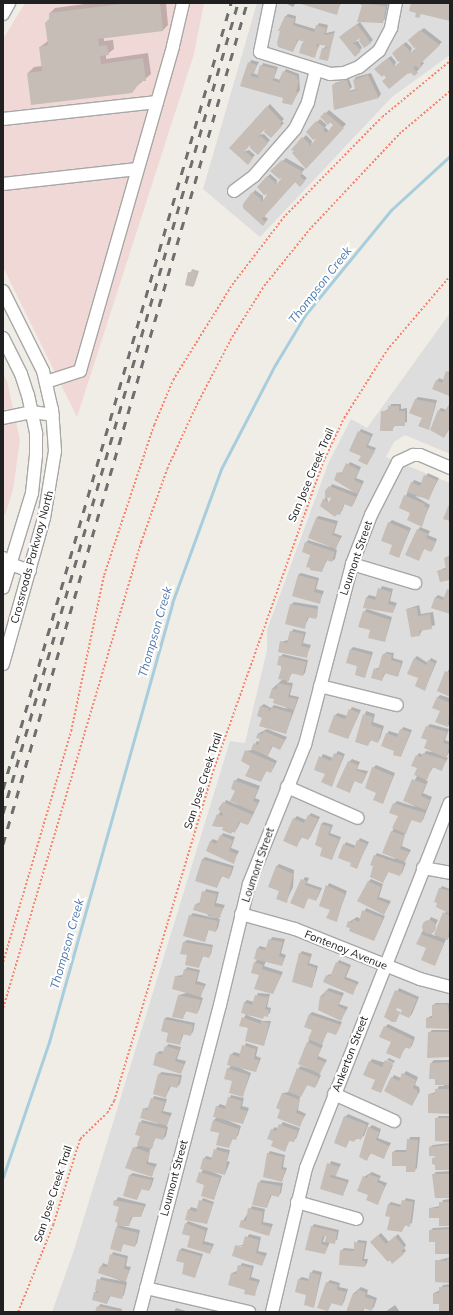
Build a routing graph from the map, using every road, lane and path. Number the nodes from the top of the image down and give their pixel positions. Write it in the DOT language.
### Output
graph roads {
  1 [pos="9,3"];
  2 [pos="183,3"];
  3 [pos="270,3"];
  4 [pos="396,3"];
  5 [pos="3,14"];
  6 [pos="450,61"];
  7 [pos="316,71"];
  8 [pos="450,91"];
  9 [pos="157,102"];
  10 [pos="3,119"];
  11 [pos="137,170"];
  12 [pos="3,184"];
  13 [pos="234,191"];
  14 [pos="450,276"];
  15 [pos="3,291"];
  16 [pos="3,338"];
  17 [pos="46,382"];
  18 [pos="32,412"];
  19 [pos="53,415"];
  20 [pos="3,418"];
  21 [pos="450,468"];
  22 [pos="5,563"];
  23 [pos="352,564"];
  24 [pos="30,571"];
  25 [pos="414,583"];
  26 [pos="3,588"];
  27 [pos="3,664"];
  28 [pos="320,686"];
  29 [pos="397,706"];
  30 [pos="287,788"];
  31 [pos="450,803"];
  32 [pos="358,818"];
  33 [pos="423,868"];
  34 [pos="450,873"];
  35 [pos="242,914"];
  36 [pos="3,962"];
  37 [pos="384,965"];
  38 [pos="450,987"];
  39 [pos="3,1008"];
  40 [pos="334,1094"];
  41 [pos="394,1121"];
  42 [pos="297,1202"];
  43 [pos="357,1219"];
  44 [pos="146,1288"];
  45 [pos="18,1312"];
  46 [pos="140,1312"];
  47 [pos="249,1312"];
  48 [pos="272,1312"];
  1 -- 5 [label="street"];
  2 -- 9 [label="street"];
  3 -- 7 [label="street"];
  4 -- 7 [label="street"];
  6 -- 36 [label="path"];
  7 -- 13 [label="street"];
  8 -- 39 [label="path"];
  9 -- 10 [label="street"];
  9 -- 11 [label="street"];
  11 -- 12 [label="street"];
  11 -- 17 [label="street"];
  14 -- 45 [label="path, San Jose Creek Trail"];
  15 -- 17 [label="street, Crossroads Parkway North"];
  16 -- 18 [label="street, Crossroads Parkway North"];
  17 -- 19 [label="street, Crossroads Parkway North"];
  18 -- 19 [label="street"];
  18 -- 20 [label="street"];
  18 -- 22 [label="street, Crossroads Parkway North"];
  19 -- 24 [label="street, Crossroads Parkway North"];
  21 -- 23 [label="street, Loumont Street"];
  22 -- 24 [label="street"];
  22 -- 26 [label="street, Crossroads Parkway North"];
  23 -- 25 [label="street"];
  23 -- 28 [label="street, Loumont Street"];
  24 -- 27 [label="street, Crossroads Parkway North"];
  28 -- 29 [label="street"];
  28 -- 30 [label="street, Loumont Street"];
  30 -- 32 [label="street"];
  30 -- 35 [label="street, Loumont Street"];
  31 -- 33 [label="street, Ankerton Street"];
  33 -- 34 [label="street"];
  33 -- 37 [label="street, Ankerton Street"];
  35 -- 37 [label="street, Fontenoy Avenue"];
  35 -- 44 [label="street, Loumont Street"];
  37 -- 38 [label="street, Fontenoy Avenue"];
  37 -- 40 [label="street, Ankerton Street"];
  40 -- 41 [label="street"];
  40 -- 42 [label="street, Ankerton Street"];
  42 -- 43 [label="street"];
  42 -- 48 [label="street, Ankerton Street"];
  44 -- 46 [label="street, Loumont Street"];
  44 -- 47 [label="street"];
}
